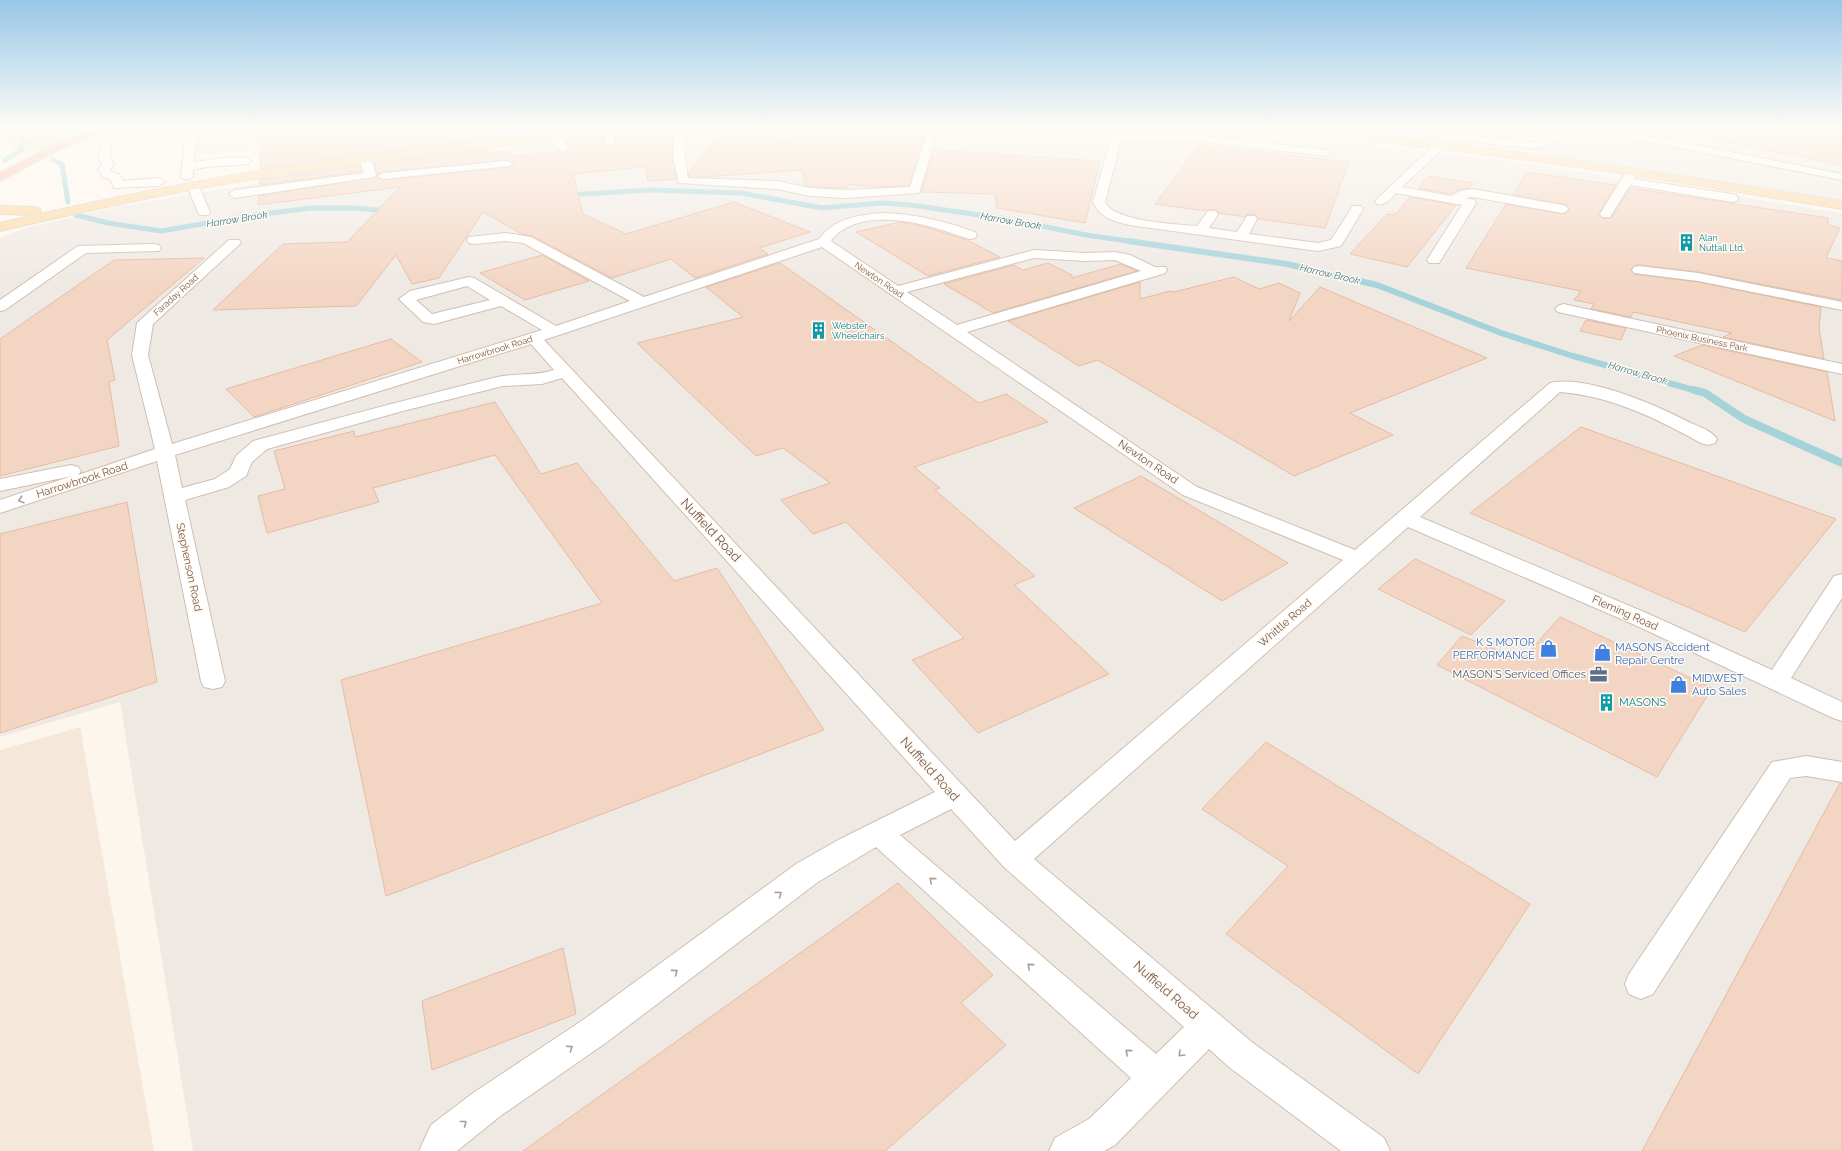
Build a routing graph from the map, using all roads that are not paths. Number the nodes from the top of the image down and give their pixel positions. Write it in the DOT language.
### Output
graph roads {
  1 [pos="117,181"];
  2 [pos="162,181"];
  3 [pos="192,181"];
  4 [pos="338,181"];
  5 [pos="683,181"];
  6 [pos="917,181"];
  7 [pos="1104,181"];
  8 [pos="1403,181"];
  9 [pos="1626,181"];
  10 [pos="1651,181"];
  11 [pos="1664,181"];
  12 [pos="159,182"];
  13 [pos="1394,189"];
  14 [pos="235,194"];
  15 [pos="1732,198"];
  16 [pos="1454,200"];
  17 [pos="1382,201"];
  18 [pos="1842,205"];
  19 [pos="1357,209"];
  20 [pos="1562,209"];
  21 [pos="0,210"];
  22 [pos="71,210"];
  23 [pos="204,212"];
  24 [pos="1212,214"];
  25 [pos="1606,214"];
  26 [pos="1251,219"];
  27 [pos="0,227"];
  28 [pos="1200,231"];
  29 [pos="970,234"];
  30 [pos="1240,237"];
  31 [pos="474,240"];
  32 [pos="824,242"];
  33 [pos="234,243"];
  34 [pos="154,248"];
  35 [pos="1434,260"];
  36 [pos="1639,270"];
  37 [pos="896,291"];
  38 [pos="646,297"];
  39 [pos="503,300"];
  40 [pos="1842,306"];
  41 [pos="0,307"];
  42 [pos="1563,309"];
  43 [pos="955,332"];
  44 [pos="544,335"];
  45 [pos="1842,369"];
  46 [pos="566,372"];
  47 [pos="1708,439"];
  48 [pos="164,452"];
  49 [pos="0,485"];
  50 [pos="174,497"];
  51 [pos="0,507"];
  52 [pos="1405,518"];
  53 [pos="1359,559"];
  54 [pos="1842,581"];
  55 [pos="213,681"];
  56 [pos="1776,682"];
  57 [pos="1842,712"];
  58 [pos="1842,772"];
  59 [pos="954,795"];
  60 [pos="878,833"];
  61 [pos="1014,859"];
  62 [pos="1641,984"];
  63 [pos="1208,1026"];
  64 [pos="1157,1078"];
  65 [pos="438,1151"];
  66 [pos="1068,1151"];
  67 [pos="1371,1151"];
  1 -- 12 [label="street"];
  2 -- 22 [label="main road"];
  3 -- 23 [label="street"];
  4 -- 14 [label="street"];
  5 -- 6 [label="street"];
  7 -- 28 [label="street"];
  8 -- 13 [label="street"];
  9 -- 25 [label="street"];
  10 -- 15 [label="street"];
  11 -- 18 [label="main road"];
  13 -- 16 [label="street"];
  13 -- 17 [label="street"];
  16 -- 20 [label="street"];
  16 -- 35 [label="street"];
  19 -- 30 [label="street"];
  21 -- 22 [label="main road"];
  22 -- 27 [label="main road"];
  24 -- 28 [label="street"];
  26 -- 30 [label="street"];
  28 -- 30 [label="street"];
  29 -- 32 [label="street"];
  31 -- 38 [label="street"];
  32 -- 37 [label="street, Newton Road"];
  32 -- 38 [label="street, Harrowbrook Road"];
  33 -- 48 [label="street, Faraday Road"];
  34 -- 41 [label="street"];
  36 -- 40 [label="street"];
  37 -- 43 [label="street, Newton Road"];
  37 -- 43 [label="street"];
  38 -- 44 [label="street, Harrowbrook Road"];
  39 -- 39 [label="street, Nuffield Road"];
  39 -- 44 [label="street, Nuffield Road"];
  42 -- 45 [label="street, Phoenix Business Park"];
  43 -- 53 [label="street, Newton Road"];
  44 -- 46 [label="street, Nuffield Road"];
  44 -- 48 [label="street, Harrowbrook Road"];
  46 -- 50 [label="street"];
  46 -- 59 [label="street, Nuffield Road"];
  47 -- 52 [label="street, Whittle Road"];
  48 -- 49 [label="street, Harrowbrook Road"];
  48 -- 50 [label="street, Stephenson Road"];
  48 -- 51 [label="street, Harrowbrook Road, one-way"];
  50 -- 55 [label="street, Stephenson Road"];
  52 -- 53 [label="street, Whittle Road"];
  52 -- 56 [label="street, Fleming Road"];
  53 -- 61 [label="street, Whittle Road"];
  54 -- 56 [label="street"];
  56 -- 57 [label="street, Fleming Road"];
  58 -- 62 [label="street"];
  59 -- 60 [label="street"];
  59 -- 61 [label="street, Nuffield Road"];
  64 -- 60 [label="street, one-way"];
  65 -- 60 [label="street, one-way"];
  61 -- 63 [label="street, Nuffield Road"];
  63 -- 64 [label="street, one-way"];
  63 -- 67 [label="street, Nuffield Road"];
  64 -- 66 [label="street"];
}
